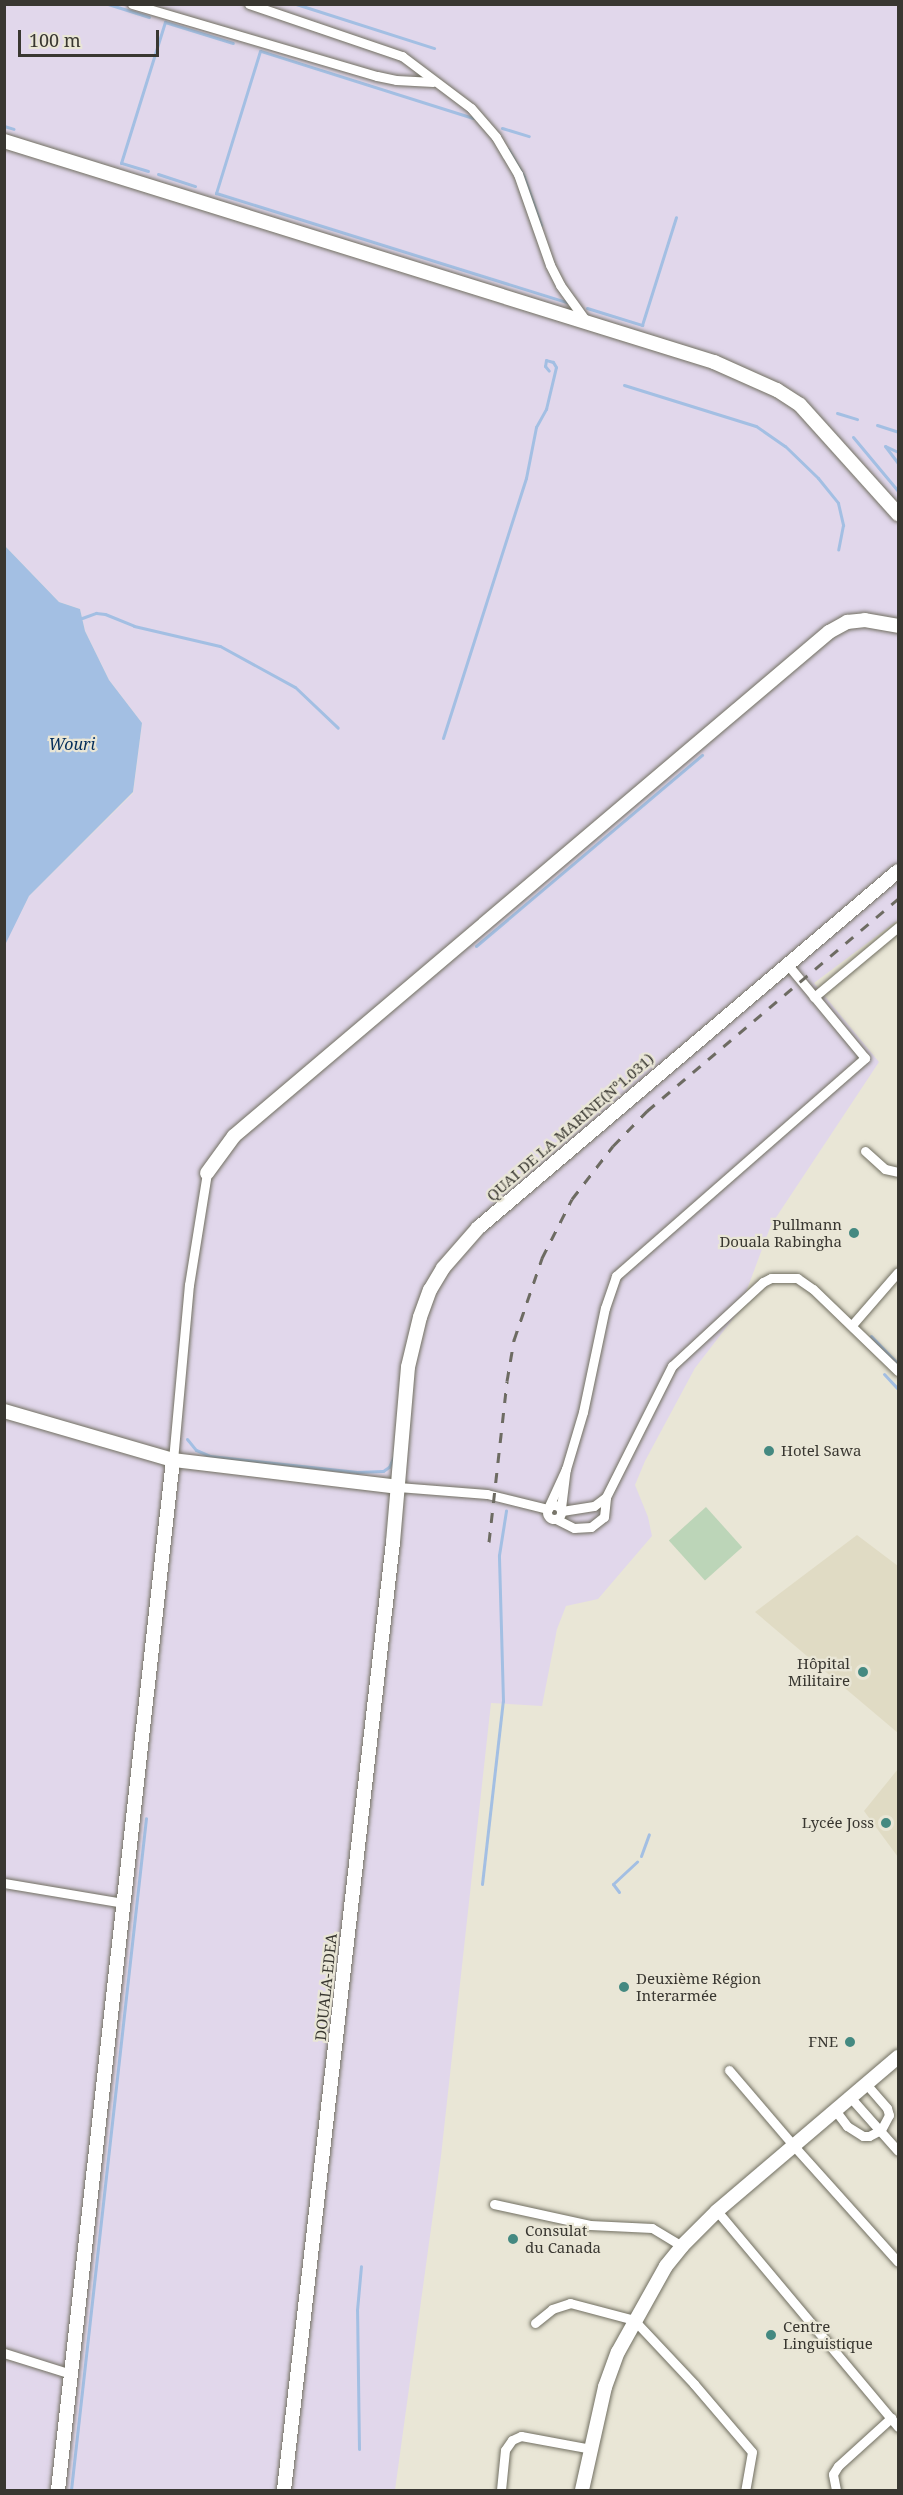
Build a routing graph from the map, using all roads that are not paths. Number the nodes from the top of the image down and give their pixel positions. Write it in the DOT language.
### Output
graph roads {
  1 [pos="132,4"];
  2 [pos="249,4"];
  3 [pos="433,82"];
  4 [pos="4,141"];
  5 [pos="586,321"];
  6 [pos="898,514"];
  7 [pos="898,626"];
  8 [pos="898,871"];
  9 [pos="898,927"];
  10 [pos="788,965"];
  11 [pos="814,997"];
  12 [pos="865,1151"];
  13 [pos="898,1172"];
  14 [pos="207,1173"];
  15 [pos="898,1272"];
  16 [pos="852,1325"];
  17 [pos="898,1371"];
  18 [pos="4,1411"];
  19 [pos="173,1460"];
  20 [pos="566,1469"];
  21 [pos="398,1487"];
  22 [pos="606,1497"];
  23 [pos="549,1507"];
  24 [pos="560,1513"];
  25 [pos="4,1883"];
  26 [pos="124,1903"];
  27 [pos="898,2057"];
  28 [pos="729,2070"];
  29 [pos="866,2084"];
  30 [pos="850,2097"];
  31 [pos="835,2110"];
  32 [pos="894,2115"];
  33 [pos="881,2130"];
  34 [pos="793,2145"];
  35 [pos="898,2151"];
  36 [pos="494,2204"];
  37 [pos="717,2211"];
  38 [pos="682,2246"];
  39 [pos="898,2262"];
  40 [pos="634,2320"];
  41 [pos="535,2323"];
  42 [pos="4,2353"];
  43 [pos="71,2374"];
  44 [pos="891,2418"];
  45 [pos="898,2427"];
  46 [pos="591,2449"];
  47 [pos="58,2490"];
  48 [pos="284,2490"];
  49 [pos="501,2490"];
  50 [pos="582,2490"];
  51 [pos="745,2490"];
  52 [pos="836,2490"];
  1 -- 3 [label="street"];
  2 -- 3 [label="street"];
  3 -- 5 [label="street"];
  4 -- 5 [label="main road"];
  5 -- 6 [label="main road"];
  7 -- 14 [label="main road"];
  8 -- 10 [label="main road, QUAI DE LA MARINE(N°1.031)"];
  9 -- 11 [label="street"];
  10 -- 11 [label="street"];
  10 -- 21 [label="main road, QUAI DE LA MARINE(N°1.031)"];
  11 -- 20 [label="street"];
  12 -- 13 [label="street"];
  14 -- 19 [label="street"];
  15 -- 16 [label="street"];
  16 -- 17 [label="street"];
  16 -- 22 [label="street"];
  18 -- 19 [label="main road"];
  19 -- 21 [label="main road"];
  19 -- 26 [label="main road"];
  20 -- 23 [label="street"];
  20 -- 24 [label="street"];
  21 -- 23 [label="street"];
  21 -- 48 [label="main road, DOUALA-EDEA"];
  22 -- 24 [label="street"];
  22 -- 24 [label="street"];
  23 -- 24 [label="street"];
  25 -- 26 [label="street"];
  26 -- 43 [label="main road"];
  27 -- 29 [label="main road"];
  28 -- 34 [label="street"];
  29 -- 30 [label="main road"];
  29 -- 32 [label="street"];
  30 -- 31 [label="main road"];
  30 -- 33 [label="street"];
  31 -- 33 [label="street"];
  31 -- 34 [label="main road"];
  32 -- 33 [label="street"];
  33 -- 35 [label="street"];
  34 -- 37 [label="main road"];
  34 -- 39 [label="street"];
  36 -- 38 [label="street"];
  37 -- 38 [label="main road"];
  37 -- 44 [label="street"];
  38 -- 40 [label="main road"];
  40 -- 41 [label="street"];
  40 -- 46 [label="main road"];
  40 -- 51 [label="street"];
  42 -- 43 [label="street"];
  43 -- 47 [label="main road"];
  44 -- 45 [label="street"];
  44 -- 52 [label="street"];
  46 -- 49 [label="street"];
  46 -- 50 [label="main road"];
}
